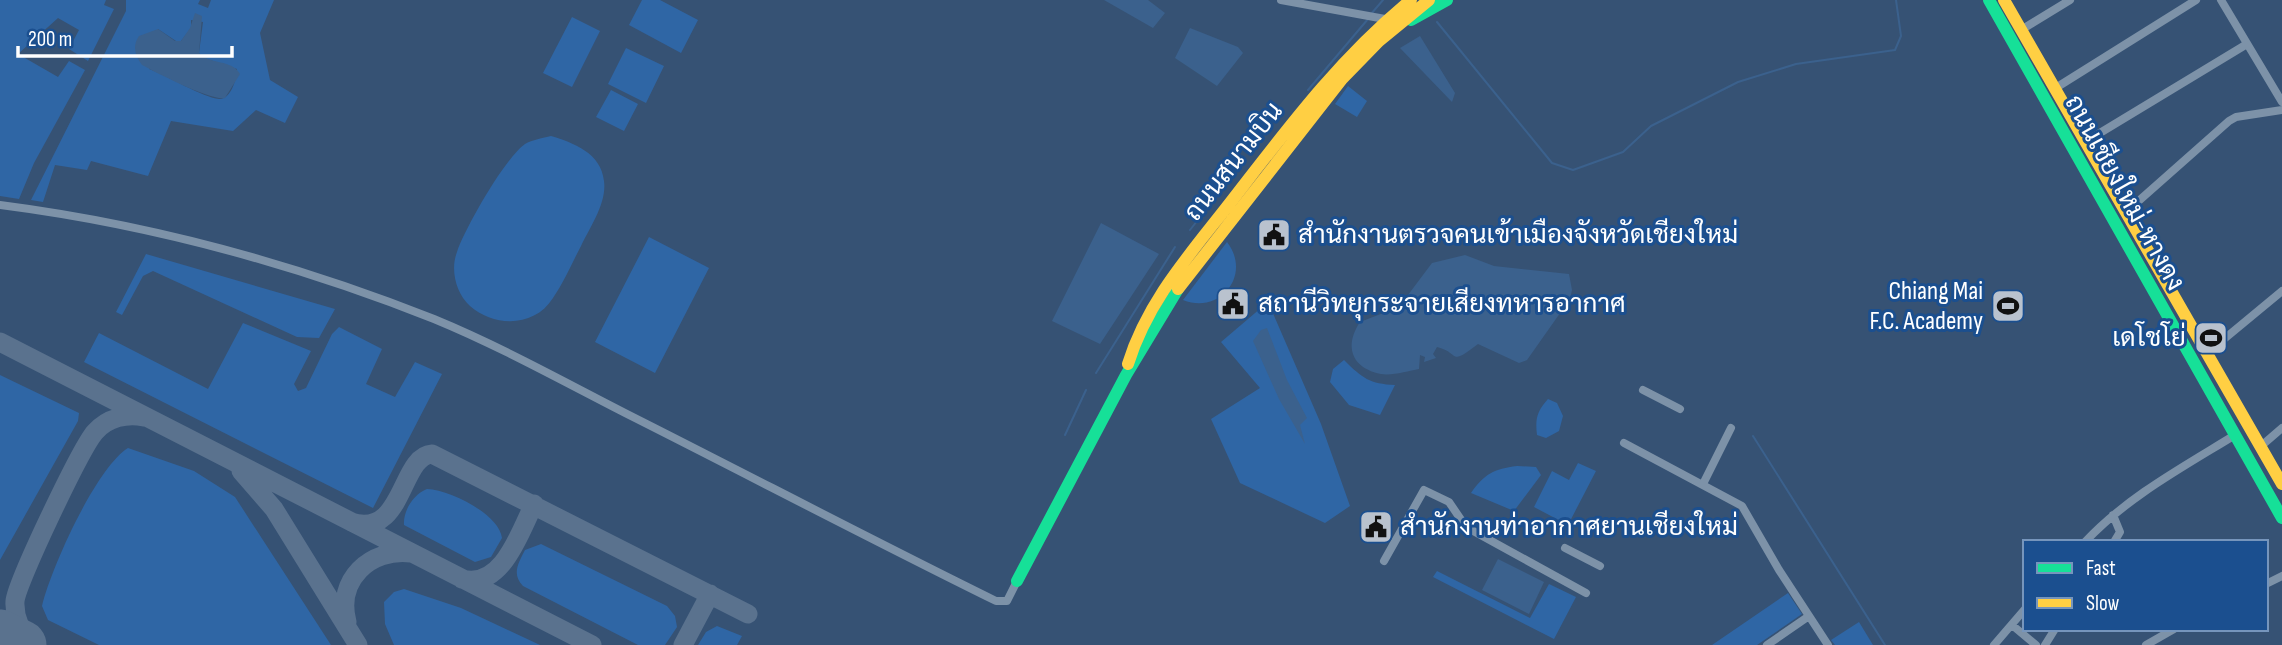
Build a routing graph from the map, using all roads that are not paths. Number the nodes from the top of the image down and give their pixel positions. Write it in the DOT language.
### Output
graph roads {
  1 [pos="1281,0"];
  2 [pos="1410,0"];
  3 [pos="1429,0"];
  4 [pos="1447,0"];
  5 [pos="1989,0"];
  6 [pos="2004,0"];
  7 [pos="2070,0"];
  8 [pos="2196,0"];
  9 [pos="2222,0"];
  10 [pos="1380,20"];
  11 [pos="2021,30"];
  12 [pos="2247,44"];
  13 [pos="2054,89"];
  14 [pos="2282,102"];
  15 [pos="2282,110"];
  16 [pos="2085,142"];
  17 [pos="2110,188"];
  18 [pos="2098,195"];
  19 [pos="0,205"];
  20 [pos="2125,213"];
  21 [pos="2282,291"];
  22 [pos="2206,354"];
  23 [pos="1643,390"];
  24 [pos="1680,409"];
  25 [pos="1731,428"];
  26 [pos="2282,428"];
  27 [pos="2235,435"];
  28 [pos="1624,443"];
  29 [pos="2260,447"];
  30 [pos="1703,484"];
  31 [pos="2282,484"];
  32 [pos="2113,515"];
  33 [pos="2282,518"];
  34 [pos="2087,540"];
  35 [pos="2115,540"];
  36 [pos="1566,548"];
  37 [pos="1384,561"];
  38 [pos="1600,566"];
  39 [pos="1017,582"];
  40 [pos="1586,593"];
  41 [pos="2023,612"];
  42 [pos="1809,616"];
  43 [pos="2012,625"];
  44 [pos="2170,631"];
  45 [pos="1767,645"];
  46 [pos="1828,645"];
  47 [pos="1994,645"];
  48 [pos="2036,645"];
  49 [pos="2146,645"];
  1 -- 10 [label="street"];
  2 -- 10 [label="main road, ถนนสนามบิน"];
  3 -- 10 [label="main road, ถนนสนามบิน"];
  4 -- 10 [label="main road, ถนนสนามบิน"];
  5 -- 18 [label="main road, ถนนเชียงใหม่-หางดง"];
  6 -- 11 [label="main road, ถนนเชียงใหม่-หางดง"];
  7 -- 11 [label="street"];
  8 -- 13 [label="street"];
  9 -- 12 [label="street"];
  10 -- 39 [label="main road, ถนนสนามบิน"];
  11 -- 13 [label="main road, ถนนเชียงใหม่-หางดง"];
  12 -- 14 [label="street"];
  12 -- 16 [label="street"];
  13 -- 16 [label="main road, ถนนเชียงใหม่-หางดง"];
  15 -- 20 [label="street"];
  16 -- 17 [label="main road, ถนนเชียงใหม่-หางดง"];
  17 -- 18 [label="main road"];
  17 -- 20 [label="main road, ถนนเชียงใหม่-หางดง"];
  18 -- 27 [label="main road, ถนนเชียงใหม่-หางดง"];
  19 -- 39 [label="street"];
  20 -- 22 [label="main road, ถนนเชียงใหม่-หางดง"];
  21 -- 22 [label="street"];
  22 -- 29 [label="main road, ถนนเชียงใหม่-หางดง"];
  23 -- 24 [label="street"];
  25 -- 30 [label="street"];
  26 -- 29 [label="street"];
  27 -- 32 [label="street"];
  27 -- 33 [label="main road, ถนนเชียงใหม่-หางดง"];
  28 -- 30 [label="street"];
  29 -- 31 [label="main road, ถนนเชียงใหม่-หางดง"];
  30 -- 42 [label="street"];
  32 -- 34 [label="street"];
  32 -- 35 [label="street"];
  36 -- 38 [label="street"];
  37 -- 40 [label="street"];
  41 -- 43 [label="street"];
  42 -- 45 [label="street"];
  42 -- 46 [label="street"];
  43 -- 47 [label="street"];
  43 -- 48 [label="street"];
  44 -- 49 [label="street"];
}
